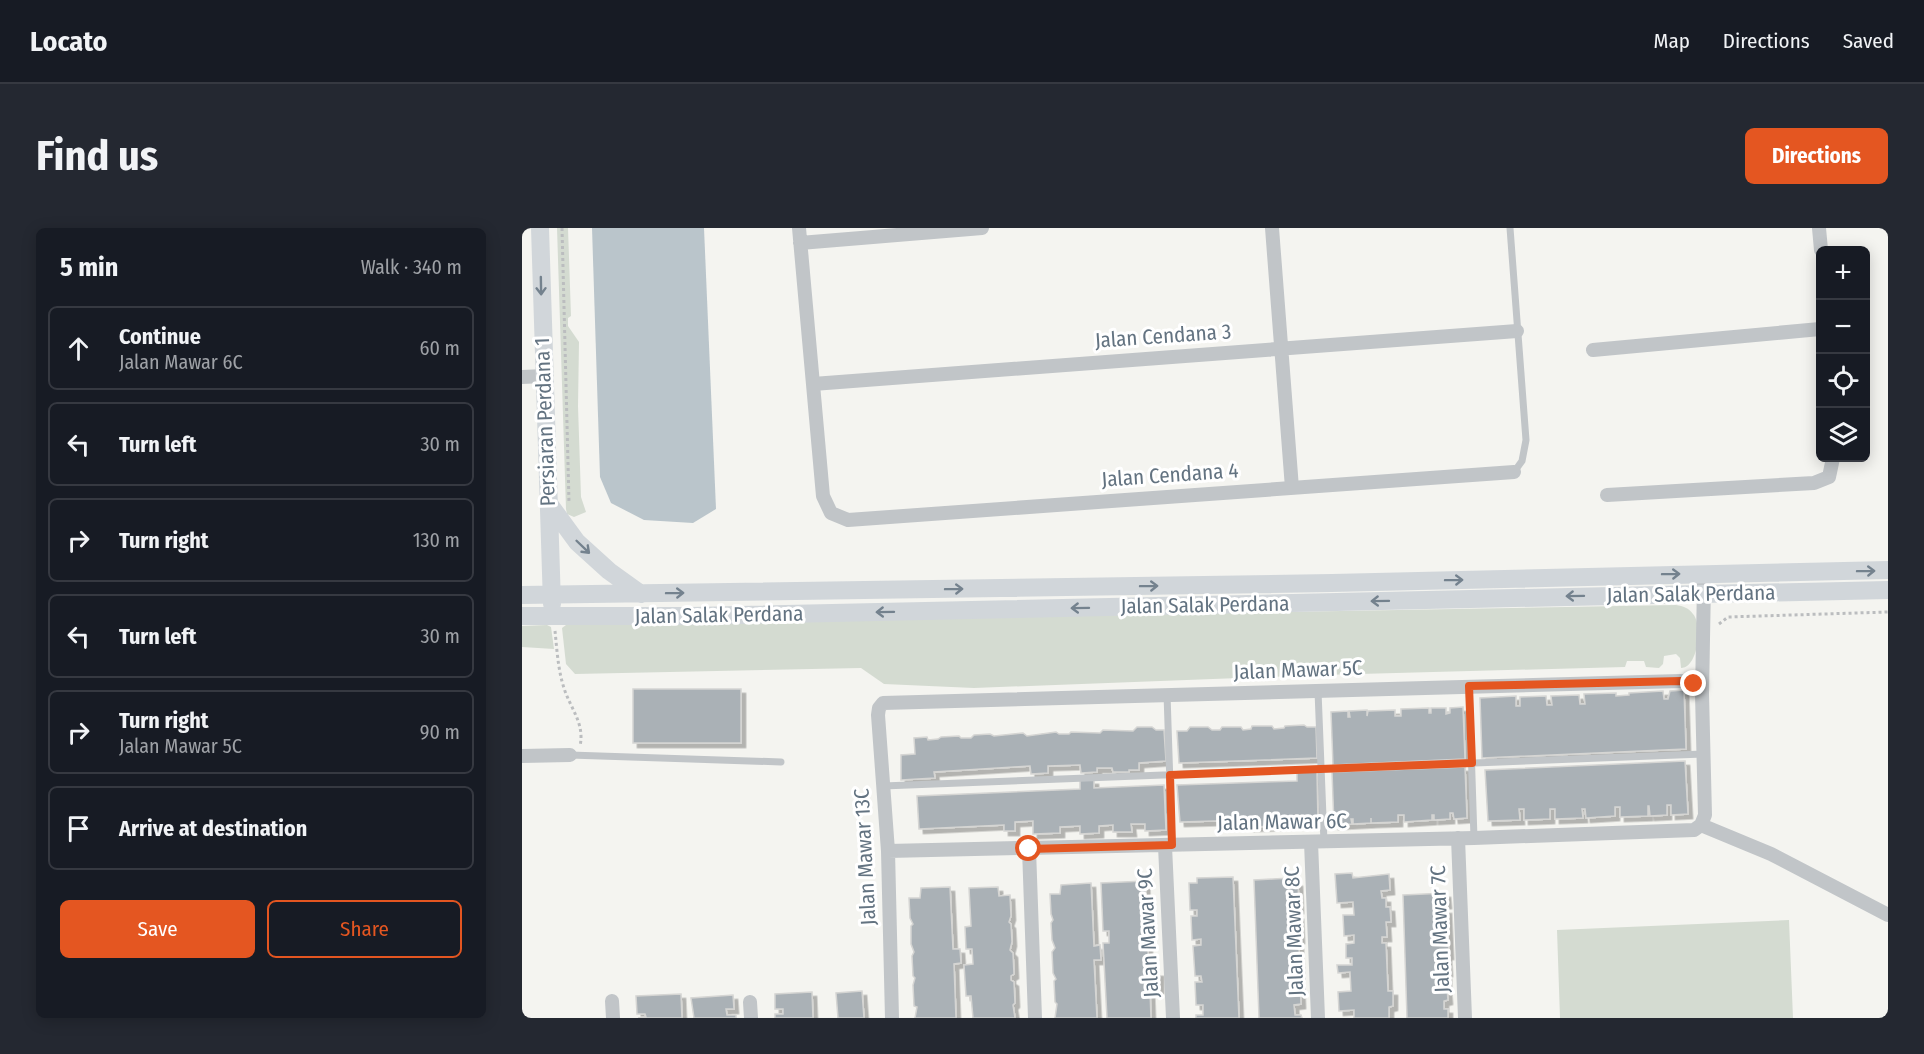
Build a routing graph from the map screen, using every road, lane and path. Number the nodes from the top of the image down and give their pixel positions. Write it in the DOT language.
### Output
graph roads {
  1 [pos="540,228"];
  2 [pos="562,228"];
  3 [pos="799,228"];
  4 [pos="982,228"];
  5 [pos="1272,228"];
  6 [pos="1510,228"];
  7 [pos="1819,228"];
  8 [pos="800,243"];
  9 [pos="1821,246"];
  10 [pos="1816,329"];
  11 [pos="1517,331"];
  12 [pos="1281,348"];
  13 [pos="1593,350"];
  14 [pos="544,376"];
  15 [pos="522,377"];
  16 [pos="813,384"];
  17 [pos="1832,462"];
  18 [pos="1514,472"];
  19 [pos="1292,488"];
  20 [pos="1607,495"];
  21 [pos="548,501"];
  22 [pos="570,509"];
  23 [pos="1888,570"];
  24 [pos="1704,574"];
  25 [pos="1888,590"];
  26 [pos="641,594"];
  27 [pos="1703,594"];
  28 [pos="522,595"];
  29 [pos="551,595"];
  30 [pos="1888,612"];
  31 [pos="552,615"];
  32 [pos="522,616"];
  33 [pos="1703,638"];
  34 [pos="1469,686"];
  35 [pos="1318,691"];
  36 [pos="1167,694"];
  37 [pos="1702,694"];
  38 [pos="890,702"];
  39 [pos="1703,754"];
  40 [pos="522,756"];
  41 [pos="570,756"];
  42 [pos="781,762"];
  43 [pos="1472,763"];
  44 [pos="1321,769"];
  45 [pos="1170,775"];
  46 [pos="883,786"];
  47 [pos="1701,825"];
  48 [pos="1458,838"];
  49 [pos="1474,838"];
  50 [pos="1317,842"];
  51 [pos="1169,845"];
  52 [pos="1029,849"];
  53 [pos="888,851"];
  54 [pos="1888,915"];
  55 [pos="612,1002"];
  56 [pos="750,1002"];
  57 [pos="613,1018"];
  58 [pos="751,1018"];
  59 [pos="892,1018"];
  60 [pos="1035,1018"];
  61 [pos="1173,1018"];
  62 [pos="1318,1018"];
  63 [pos="1465,1018"];
  1 -- 14 [label="street, Persiaran Perdana 1, one-way"];
  2 -- 22 [label="path"];
  3 -- 8 [label="street"];
  4 -- 8 [label="street"];
  5 -- 12 [label="street"];
  6 -- 11 [label="lane"];
  7 -- 9 [label="street"];
  8 -- 16 [label="street"];
  10 -- 13 [label="street"];
  11 -- 12 [label="street, Jalan Cendana 3"];
  11 -- 18 [label="lane"];
  12 -- 16 [label="street, Jalan Cendana 3"];
  12 -- 19 [label="street"];
  14 -- 15 [label="street"];
  14 -- 21 [label="street, Persiaran Perdana 1"];
  16 -- 19 [label="street, Jalan Cendana 4"];
  17 -- 20 [label="street"];
  18 -- 19 [label="street, Jalan Cendana 4"];
  21 -- 26 [label="street, one-way"];
  21 -- 29 [label="street, Persiaran Perdana 1"];
  24 -- 23 [label="street, Jalan Salak Perdana, one-way"];
  26 -- 24 [label="street, Jalan Salak Perdana, one-way"];
  24 -- 27 [label="street"];
  25 -- 27 [label="street, Jalan Salak Perdana"];
  26 -- 29 [label="street, Jalan Salak Perdana"];
  27 -- 31 [label="street, Jalan Salak Perdana, one-way"];
  27 -- 33 [label="street"];
  28 -- 29 [label="street, Jalan Salak Perdana"];
  29 -- 31 [label="street, Persiaran Perdana 1"];
  30 -- 33 [label="path"];
  31 -- 32 [label="street, Jalan Salak Perdana"];
  31 -- 41 [label="path"];
  33 -- 37 [label="street"];
  34 -- 35 [label="street, Jalan Mawar 5C"];
  34 -- 37 [label="street, Jalan Mawar 5C"];
  34 -- 43 [label="lane"];
  35 -- 36 [label="street, Jalan Mawar 5C"];
  35 -- 44 [label="lane"];
  36 -- 38 [label="street, Jalan Mawar 5C"];
  36 -- 45 [label="lane"];
  37 -- 39 [label="street"];
  38 -- 46 [label="street, Jalan Mawar 13C"];
  39 -- 43 [label="lane"];
  39 -- 47 [label="street"];
  40 -- 41 [label="street"];
  41 -- 42 [label="lane"];
  43 -- 44 [label="lane"];
  43 -- 49 [label="lane"];
  44 -- 45 [label="lane"];
  44 -- 50 [label="lane"];
  45 -- 46 [label="lane"];
  45 -- 51 [label="lane"];
  46 -- 53 [label="street, Jalan Mawar 13C"];
  47 -- 49 [label="street, Jalan Mawar 6C"];
  47 -- 54 [label="street"];
  48 -- 49 [label="street, Jalan Mawar 6C"];
  48 -- 50 [label="street, Jalan Mawar 6C"];
  48 -- 63 [label="street, Jalan Mawar 7C"];
  50 -- 51 [label="street, Jalan Mawar 6C"];
  50 -- 62 [label="street, Jalan Mawar 8C"];
  51 -- 52 [label="street, Jalan Mawar 6C"];
  51 -- 61 [label="street, Jalan Mawar 9C"];
  52 -- 53 [label="street, Jalan Mawar 6C"];
  52 -- 60 [label="street"];
  53 -- 59 [label="street, Jalan Mawar 13C"];
  55 -- 57 [label="street"];
  56 -- 58 [label="street"];
}
